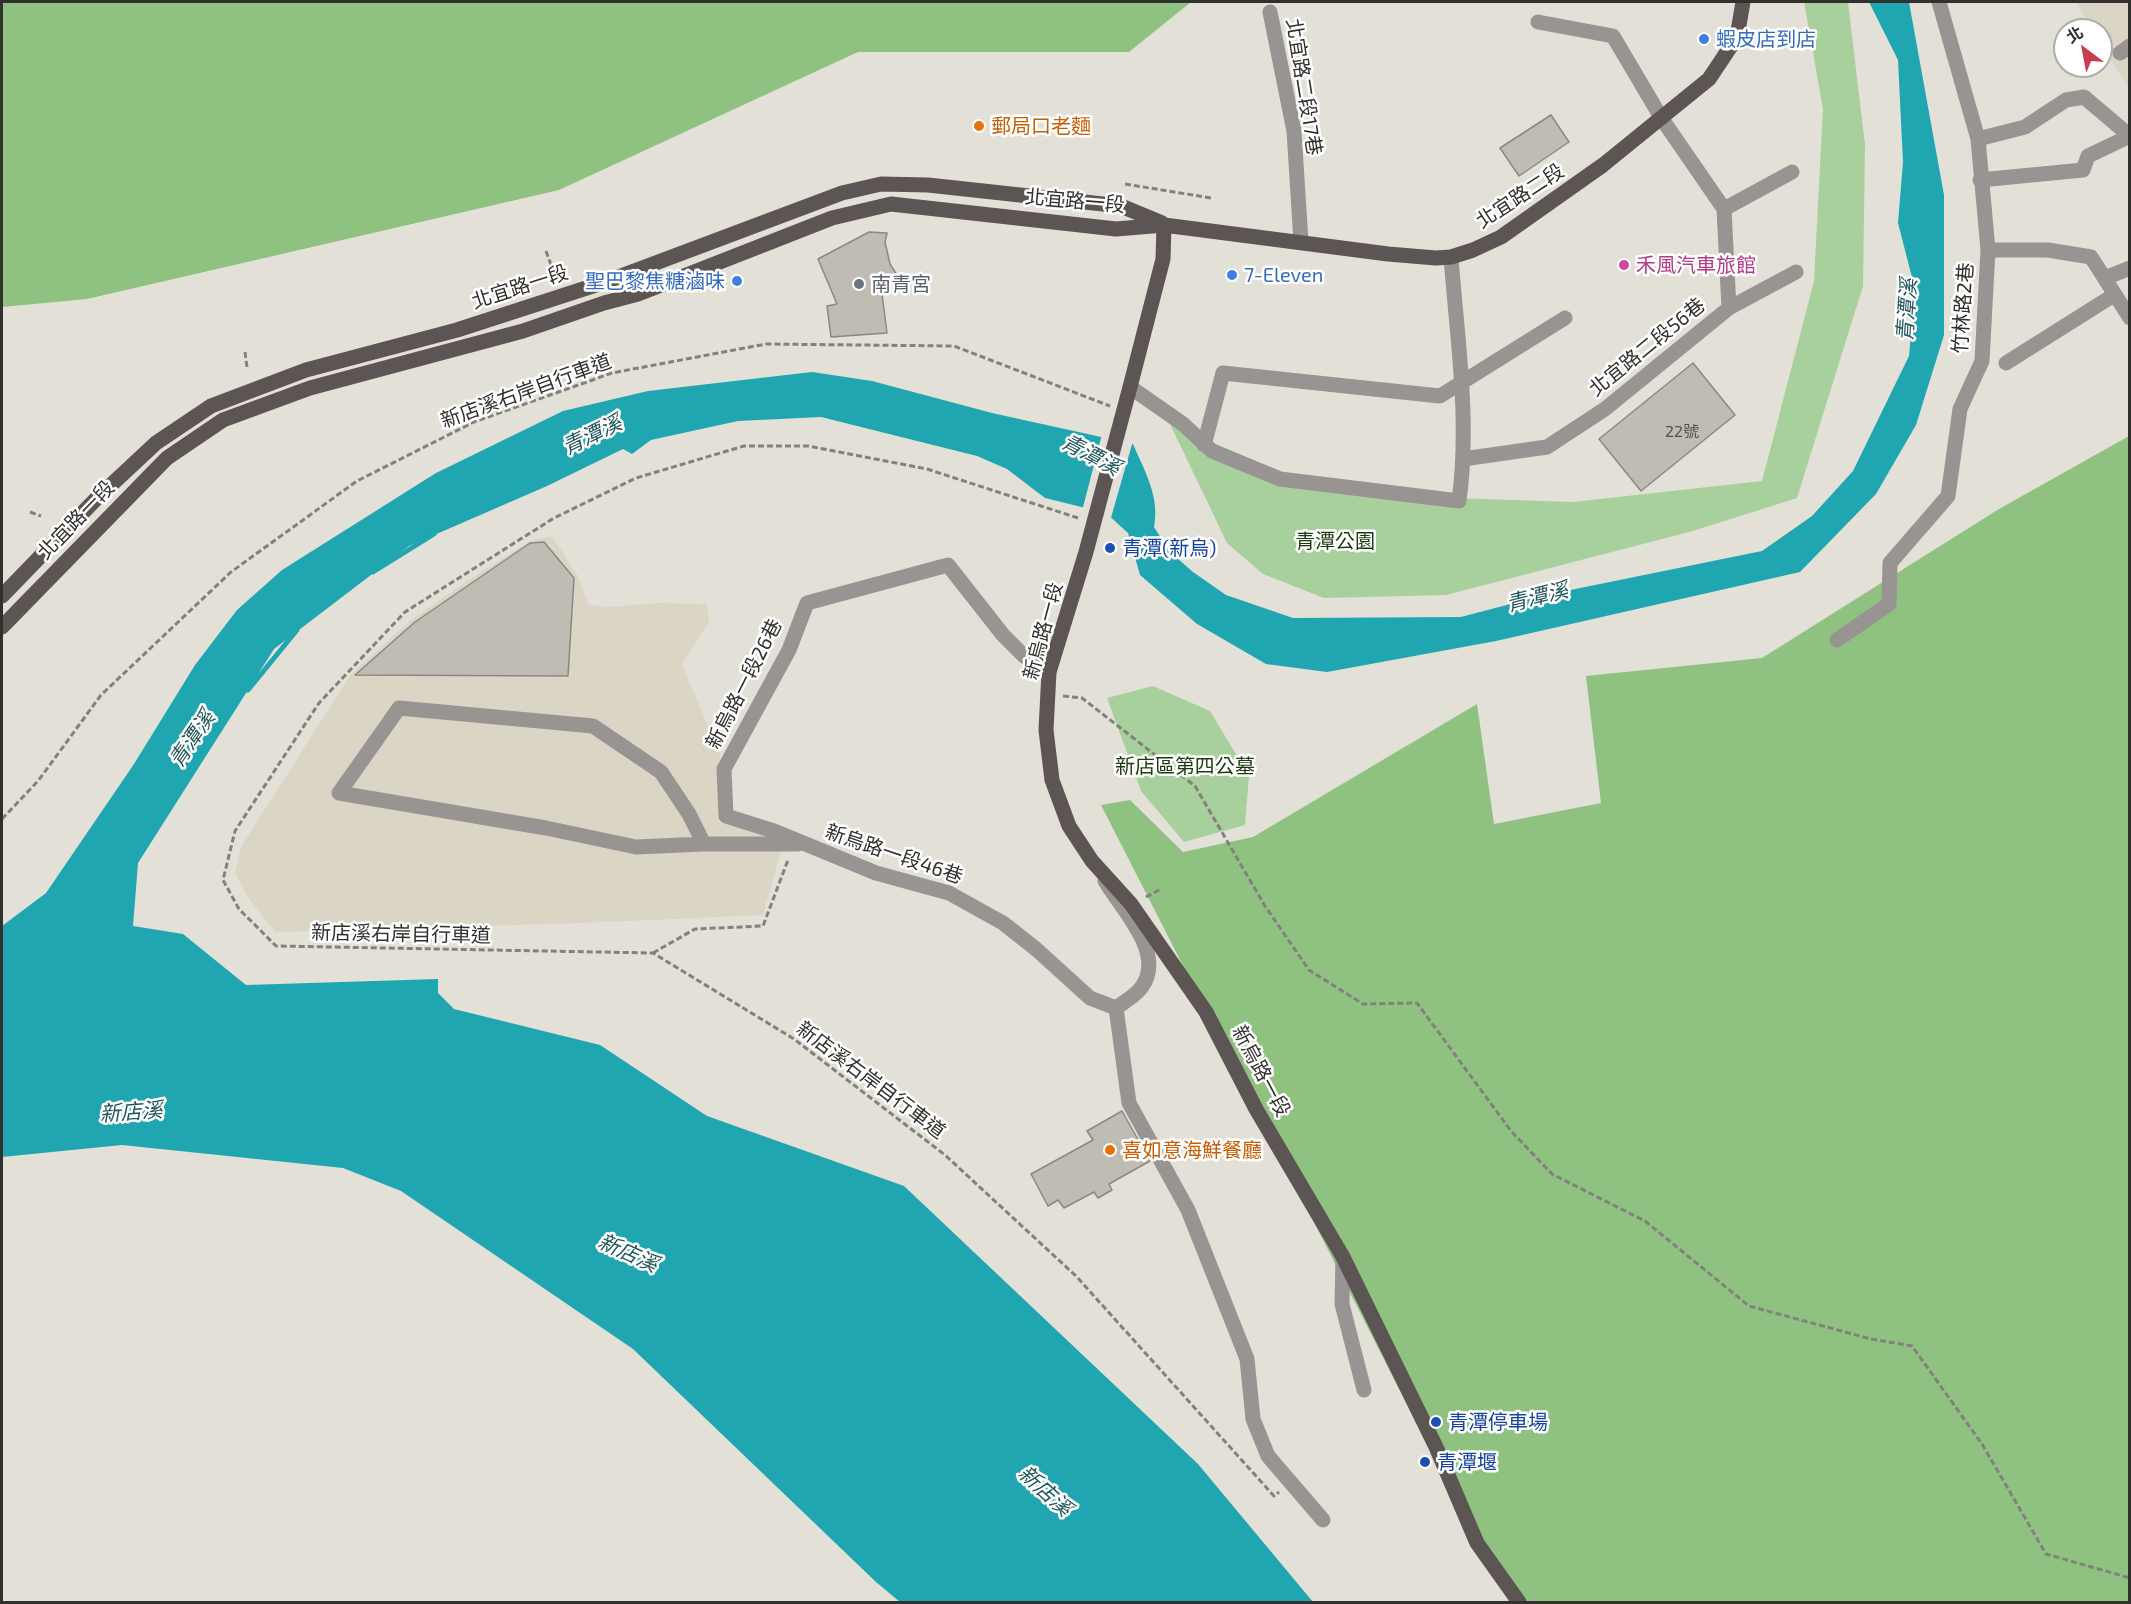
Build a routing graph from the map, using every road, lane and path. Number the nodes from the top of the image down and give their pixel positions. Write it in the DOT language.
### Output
graph roads {
  1 [pos="1743,2"];
  2 [pos="1939,2"];
  3 [pos="1270,12"];
  4 [pos="1538,22"];
  5 [pos="1662,119"];
  6 [pos="2130,136"];
  7 [pos="1978,139"];
  8 [pos="1792,172"];
  9 [pos="1980,180"];
  10 [pos="1125,184"];
  11 [pos="1210,198"];
  12 [pos="1724,209"];
  13 [pos="1164,225"];
  14 [pos="1301,242"];
  15 [pos="1988,250"];
  16 [pos="546,251"];
  17 [pos="1451,257"];
  18 [pos="2130,268"];
  19 [pos="554,273"];
  20 [pos="1796,273"];
  21 [pos="2105,278"];
  22 [pos="2114,295"];
  23 [pos="1729,309"];
  24 [pos="1565,318"];
  25 [pos="2130,318"];
  26 [pos="245,352"];
  27 [pos="2006,363"];
  28 [pos="248,367"];
  29 [pos="1463,381"];
  30 [pos="1130,387"];
  31 [pos="1123,411"];
  32 [pos="1204,445"];
  33 [pos="1463,459"];
  34 [pos="30,512"];
  35 [pos="41,516"];
  36 [pos="1094,524"];
  37 [pos="2,596"];
  38 [pos="2,627"];
  39 [pos="1837,640"];
  40 [pos="1049,672"];
  41 [pos="1048,694"];
  42 [pos="2,819"];
  43 [pos="704,844"];
  44 [pos="811,847"];
  45 [pos="1092,861"];
  46 [pos="653,953"];
  47 [pos="1116,1008"];
  48 [pos="1343,1257"];
  49 [pos="1364,1389"];
  50 [pos="1290,1482"];
  51 [pos="1323,1520"];
  52 [pos="2130,1578"];
  53 [pos="1519,1602"];
  1 -- 5 [label="main road, 北宜路二段"];
  2 -- 7 [label="lane, 竹林路2巷"];
  3 -- 14 [label="lane, 北宜路二段17巷"];
  4 -- 5 [label="lane"];
  5 -- 12 [label="lane"];
  5 -- 17 [label="main road, 北宜路二段"];
  6 -- 7 [label="lane"];
  6 -- 9 [label="lane"];
  7 -- 9 [label="lane, 竹林路2巷"];
  8 -- 12 [label="lane"];
  9 -- 15 [label="lane, 竹林路2巷"];
  10 -- 11 [label="path"];
  12 -- 23 [label="lane, 北宜路二段56巷"];
  13 -- 14 [label="main road, 北宜路二段"];
  13 -- 30 [label="main road"];
  13 -- 37 [label="main road, 北宜路一段"];
  13 -- 38 [label="main road, 北宜路一段"];
  14 -- 17 [label="main road, 北宜路二段"];
  15 -- 21 [label="lane"];
  15 -- 39 [label="lane, 竹林路2巷"];
  16 -- 19 [label="path"];
  17 -- 29 [label="lane"];
  18 -- 21 [label="lane"];
  20 -- 23 [label="lane"];
  21 -- 22 [label="lane"];
  22 -- 25 [label="lane"];
  22 -- 27 [label="lane"];
  23 -- 33 [label="lane, 北宜路二段56巷"];
  24 -- 29 [label="lane"];
  26 -- 28 [label="path"];
  29 -- 32 [label="lane"];
  29 -- 33 [label="lane"];
  30 -- 31 [label="main road, 新烏路一段"];
  30 -- 32 [label="lane"];
  31 -- 36 [label="main road, 新烏路一段"];
  31 -- 42 [label="path, 新店溪右岸自行車道"];
  32 -- 33 [label="lane"];
  34 -- 35 [label="path"];
  36 -- 40 [label="main road, 新烏路一段"];
  36 -- 46 [label="path, 新店溪右岸自行車道"];
  40 -- 41 [label="main road, 新烏路一段"];
  40 -- 44 [label="lane, 新烏路一段26巷"];
  41 -- 45 [label="main road, 新烏路一段"];
  41 -- 52 [label="path"];
  43 -- 43 [label="lane"];
  43 -- 44 [label="lane"];
  44 -- 46 [label="path"];
  44 -- 47 [label="lane, 新烏路一段46巷"];
  45 -- 47 [label="lane"];
  45 -- 48 [label="main road, 新烏路一段"];
  46 -- 50 [label="path, 新店溪右岸自行車道"];
  47 -- 50 [label="lane"];
  48 -- 49 [label="lane"];
  48 -- 53 [label="main road, 新烏路一段"];
  50 -- 51 [label="lane"];
}
